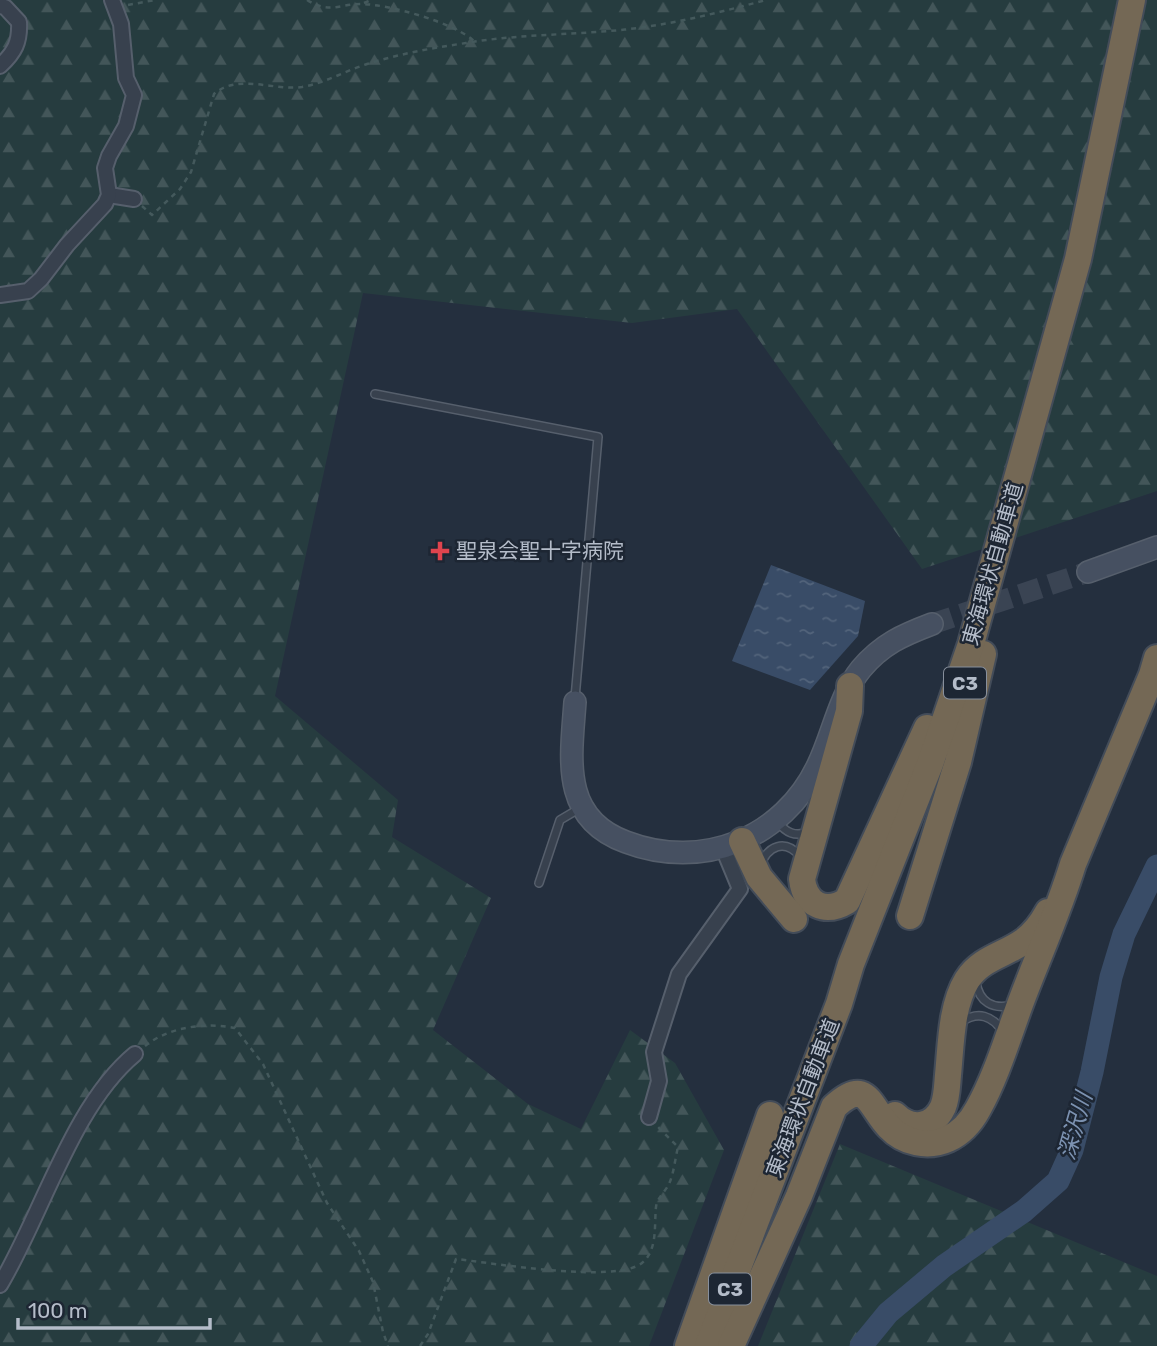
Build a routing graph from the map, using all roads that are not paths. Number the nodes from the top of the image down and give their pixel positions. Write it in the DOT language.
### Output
graph roads {
  1 [pos="1132,0"];
  2 [pos="1140,0"];
  3 [pos="113,3"];
  4 [pos="0,6"];
  5 [pos="0,66"];
  6 [pos="109,195"];
  7 [pos="134,199"];
  8 [pos="0,295"];
  9 [pos="375,394"];
  10 [pos="1019,490"];
  11 [pos="1157,547"];
  12 [pos="1088,572"];
  13 [pos="932,624"];
  14 [pos="1157,658"];
  15 [pos="850,686"];
  16 [pos="575,702"];
  17 [pos="583,807"];
  18 [pos="776,819"];
  19 [pos="815,828"];
  20 [pos="733,844"];
  21 [pos="806,863"];
  22 [pos="1073,864"];
  23 [pos="759,877"];
  24 [pos="539,883"];
  25 [pos="910,916"];
  26 [pos="794,919"];
  27 [pos="979,966"];
  28 [pos="1022,999"];
  29 [pos="954,1031"];
  30 [pos="1006,1044"];
  31 [pos="135,1054"];
  32 [pos="883,1090"];
  33 [pos="770,1115"];
  34 [pos="649,1116"];
  35 [pos="0,1285"];
  36 [pos="688,1346"];
  37 [pos="708,1346"];
  38 [pos="723,1346"];
  39 [pos="731,1346"];
  1 -- 10 [label="highway, 東海環状自動車道 / C3"];
  2 -- 10 [label="highway, 東海環状自動車道 / C3"];
  3 -- 6 [label="street"];
  4 -- 5 [label="street"];
  6 -- 7 [label="street"];
  6 -- 8 [label="street"];
  9 -- 16 [label="lane"];
  10 -- 21 [label="highway"];
  10 -- 25 [label="highway"];
  10 -- 37 [label="highway, 東海環状自動車道 / C3"];
  10 -- 38 [label="highway, 東海環状自動車道 / C3"];
  11 -- 12 [label="street"];
  13 -- 15 [label="street"];
  14 -- 22 [label="highway"];
  15 -- 18 [label="street"];
  15 -- 19 [label="highway"];
  16 -- 17 [label="street"];
  17 -- 20 [label="street"];
  17 -- 24 [label="lane"];
  18 -- 19 [label="lane"];
  18 -- 20 [label="street"];
  19 -- 21 [label="highway"];
  20 -- 23 [label="highway"];
  20 -- 34 [label="street"];
  21 -- 23 [label="lane"];
  22 -- 27 [label="highway"];
  22 -- 28 [label="highway"];
  23 -- 26 [label="highway"];
  27 -- 28 [label="lane"];
  27 -- 29 [label="highway"];
  28 -- 30 [label="highway"];
  29 -- 30 [label="lane"];
  29 -- 32 [label="highway"];
  30 -- 39 [label="highway"];
  31 -- 35 [label="street"];
  33 -- 36 [label="highway"];
}
